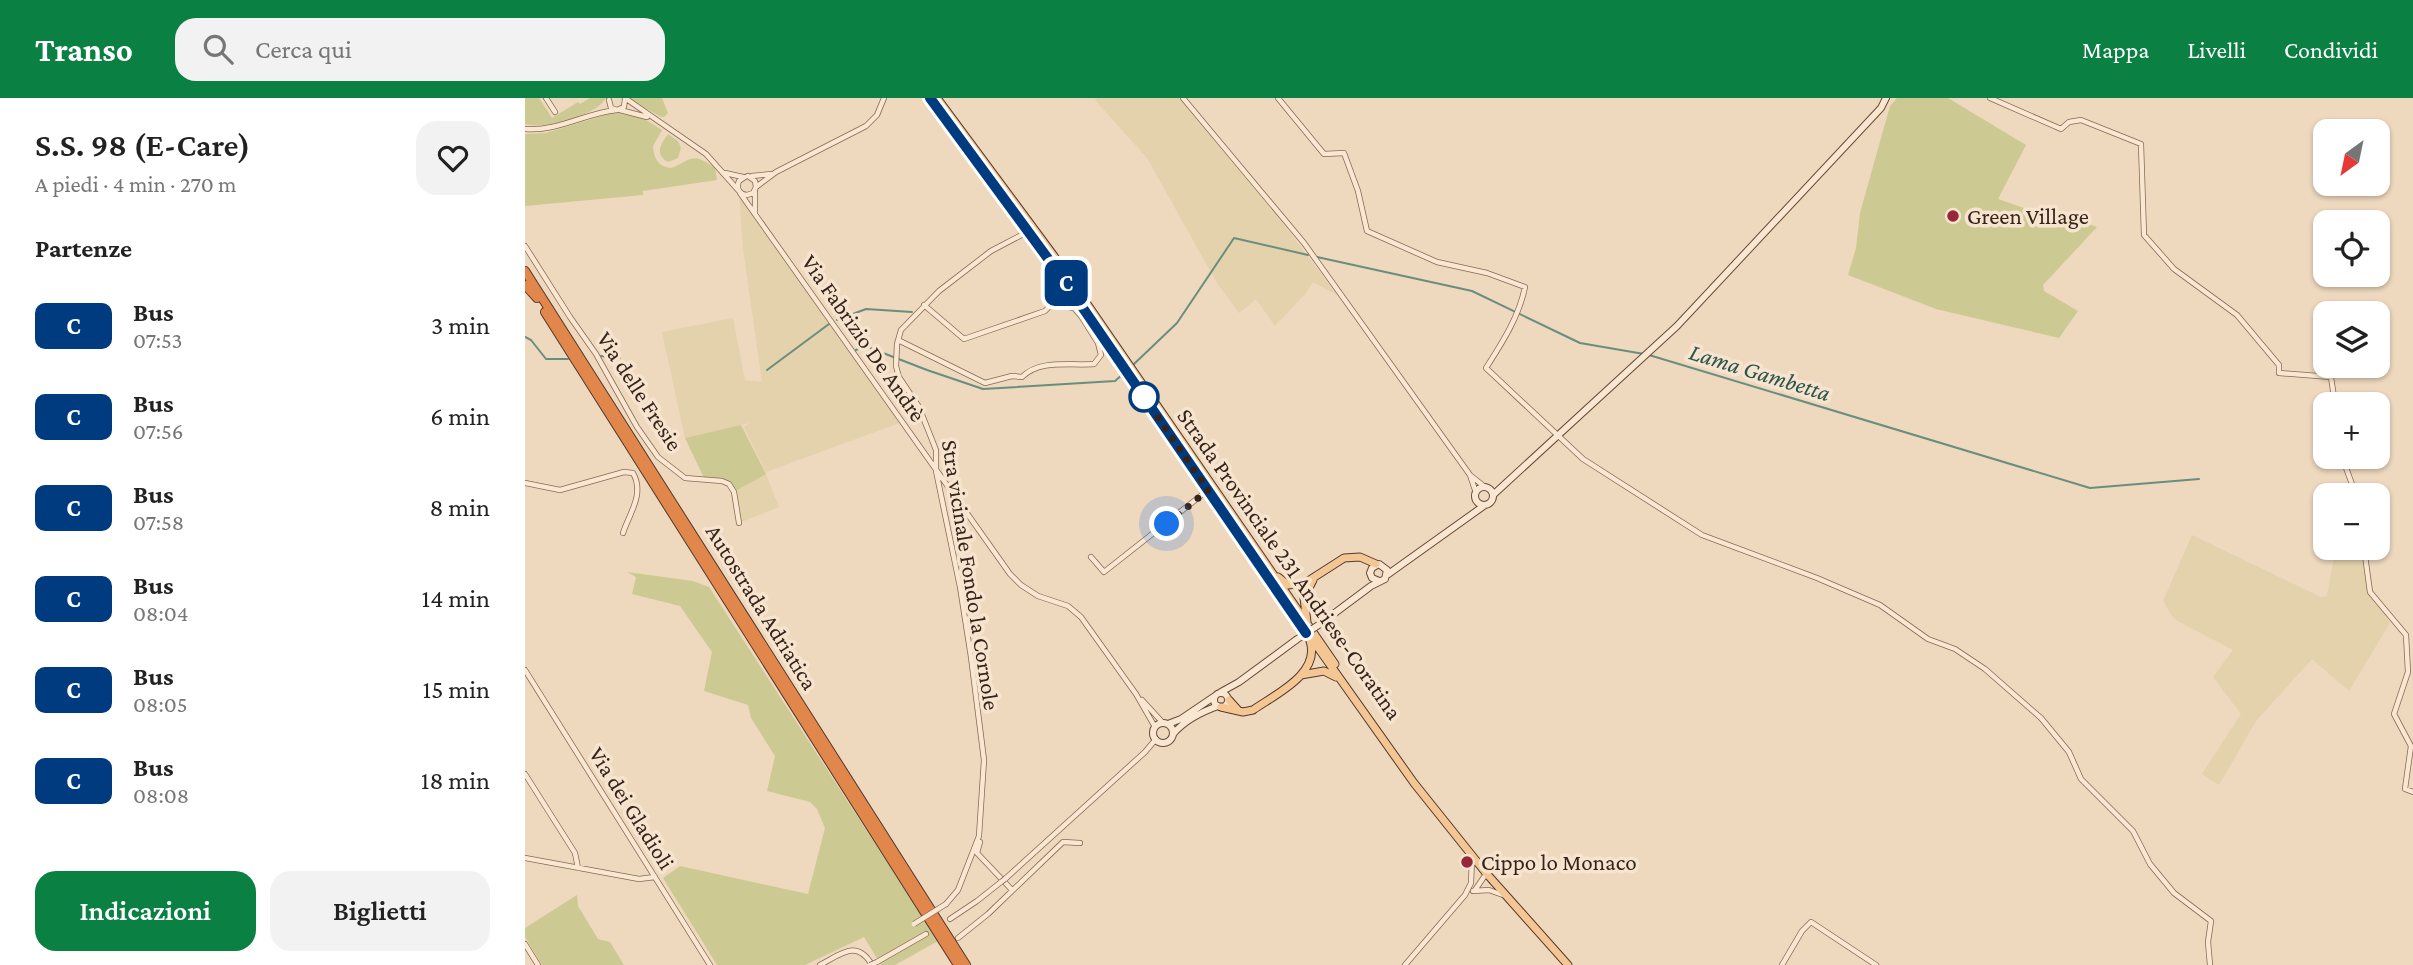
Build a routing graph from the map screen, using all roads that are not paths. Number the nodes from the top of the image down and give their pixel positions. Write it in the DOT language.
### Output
graph roads {
  1 [pos="546,98"];
  2 [pos="625,98"];
  3 [pos="930,98"];
  4 [pos="937,98"];
  5 [pos="1183,98"];
  6 [pos="1278,98"];
  7 [pos="1886,98"];
  8 [pos="1990,98"];
  9 [pos="609,99"];
  10 [pos="882,100"];
  11 [pos="618,110"];
  12 [pos="555,112"];
  13 [pos="591,115"];
  14 [pos="662,124"];
  15 [pos="526,129"];
  16 [pos="776,172"];
  17 [pos="724,173"];
  18 [pos="746,176"];
  19 [pos="756,188"];
  20 [pos="740,192"];
  21 [pos="756,215"];
  22 [pos="1029,230"];
  23 [pos="525,246"];
  24 [pos="1041,248"];
  25 [pos="529,283"];
  26 [pos="1053,291"];
  27 [pos="1060,304"];
  28 [pos="924,305"];
  29 [pos="1050,306"];
  30 [pos="1092,320"];
  31 [pos="898,340"];
  32 [pos="2333,392"];
  33 [pos="1558,436"];
  34 [pos="936,471"];
  35 [pos="1470,475"];
  36 [pos="1506,482"];
  37 [pos="525,483"];
  38 [pos="1487,487"];
  39 [pos="1208,490"];
  40 [pos="1476,495"];
  41 [pos="1493,495"];
  42 [pos="1485,505"];
  43 [pos="1468,517"];
  44 [pos="739,523"];
  45 [pos="622,533"];
  46 [pos="1091,556"];
  47 [pos="2366,560"];
  48 [pos="1406,561"];
  49 [pos="1264,562"];
  50 [pos="1376,568"];
  51 [pos="1387,575"];
  52 [pos="1315,578"];
  53 [pos="1380,581"];
  54 [pos="1359,595"];
  55 [pos="1305,625"];
  56 [pos="525,670"];
  57 [pos="1301,676"];
  58 [pos="1345,686"];
  59 [pos="1136,694"];
  60 [pos="1223,696"];
  61 [pos="1219,707"];
  62 [pos="1239,710"];
  63 [pos="1165,724"];
  64 [pos="1155,727"];
  65 [pos="1172,736"];
  66 [pos="1156,739"];
  67 [pos="525,775"];
  68 [pos="2413,792"];
  69 [pos="979,836"];
  70 [pos="1080,844"];
  71 [pos="1465,847"];
  72 [pos="1471,855"];
  73 [pos="525,858"];
  74 [pos="578,868"];
  75 [pos="1486,873"];
  76 [pos="655,877"];
  77 [pos="1471,883"];
  78 [pos="1012,890"];
  79 [pos="1473,891"];
  80 [pos="1465,895"];
  81 [pos="1507,897"];
  82 [pos="950,919"];
  83 [pos="914,924"];
  84 [pos="926,934"];
  85 [pos="958,938"];
  86 [pos="525,944"];
  87 [pos="872,963"];
  88 [pos="538,965"];
  89 [pos="710,965"];
  90 [pos="820,965"];
  91 [pos="958,965"];
  92 [pos="966,965"];
  93 [pos="1405,965"];
  94 [pos="1568,965"];
  95 [pos="1782,965"];
  96 [pos="1876,965"];
  97 [pos="2210,965"];
  1 -- 12 [label="street"];
  2 -- 11 [label="street"];
  2 -- 14 [label="street, Via Fabrizio De Andrè"];
  3 -- 22 [label="main road, Strada Provinciale 231 Andriese-Coratina"];
  4 -- 49 [label="main road, Strada Provinciale 231 Andriese-Coratina"];
  5 -- 35 [label="street"];
  6 -- 33 [label="street"];
  7 -- 33 [label="main road"];
  8 -- 32 [label="street"];
  9 -- 11 [label="street"];
  9 -- 13 [label="street"];
  10 -- 16 [label="street"];
  11 -- 13 [label="street"];
  11 -- 14 [label="street"];
  13 -- 15 [label="street"];
  14 -- 17 [label="street, Via Fabrizio De Andrè"];
  16 -- 18 [label="street"];
  16 -- 19 [label="street"];
  17 -- 18 [label="street"];
  17 -- 20 [label="street, Via Fabrizio De Andrè"];
  18 -- 19 [label="street"];
  18 -- 20 [label="street"];
  19 -- 20 [label="street"];
  19 -- 21 [label="street"];
  20 -- 21 [label="street, Via Fabrizio De Andrè"];
  21 -- 34 [label="street, Via Fabrizio De Andrè"];
  22 -- 24 [label="main road, Strada Provinciale 231 Andriese-Coratina"];
  22 -- 28 [label="street"];
  23 -- 44 [label="street, Via delle Fresie"];
  24 -- 26 [label="street"];
  24 -- 30 [label="main road, Strada Provinciale 231 Andriese-Coratina"];
  25 -- 91 [label="highway, Autostrada Adriatica"];
  25 -- 92 [label="highway, Autostrada Adriatica"];
  26 -- 27 [label="street"];
  26 -- 29 [label="street"];
  27 -- 29 [label="street"];
  27 -- 30 [label="street"];
  27 -- 31 [label="street"];
  28 -- 29 [label="street"];
  28 -- 31 [label="street"];
  30 -- 39 [label="main road, Strada Provinciale 231 Andriese-Coratina"];
  31 -- 34 [label="street, Stra vicinale Fondo la Cornole"];
  33 -- 36 [label="main road"];
  33 -- 97 [label="street"];
  34 -- 59 [label="street, Via Fabrizio De Andrè"];
  34 -- 69 [label="street, Stra vicinale Fondo la Cornole"];
  35 -- 38 [label="street"];
  35 -- 40 [label="street"];
  36 -- 38 [label="main road"];
  36 -- 41 [label="main road"];
  37 -- 45 [label="street"];
  38 -- 40 [label="main road"];
  38 -- 41 [label="main road"];
  39 -- 46 [label="street"];
  39 -- 55 [label="main road, Strada Provinciale 231 Andriese-Coratina"];
  40 -- 42 [label="main road"];
  40 -- 43 [label="main road"];
  41 -- 42 [label="main road"];
  42 -- 43 [label="main road"];
  43 -- 48 [label="main road"];
  47 -- 68 [label="street"];
  48 -- 50 [label="main road"];
  48 -- 51 [label="main road"];
  49 -- 52 [label="main road"];
  49 -- 55 [label="main road, Strada Provinciale 231 Andriese-Coratina"];
  50 -- 51 [label="main road"];
  50 -- 52 [label="main road"];
  50 -- 53 [label="main road"];
  50 -- 54 [label="main road"];
  51 -- 53 [label="main road"];
  52 -- 55 [label="main road"];
  53 -- 54 [label="main road"];
  54 -- 60 [label="main road, bridge"];
  55 -- 57 [label="main road"];
  55 -- 58 [label="main road, Strada Provinciale 231 Andriese-Coratina"];
  55 -- 71 [label="main road, Strada Provinciale 231 Andriese-Coratina"];
  56 -- 76 [label="street, Via dei Gladioli"];
  57 -- 58 [label="main road"];
  57 -- 62 [label="main road"];
  58 -- 71 [label="main road, Strada Provinciale 231 Andriese-Coratina"];
  59 -- 63 [label="street"];
  59 -- 64 [label="street"];
  60 -- 61 [label="main road"];
  60 -- 61 [label="main road"];
  60 -- 62 [label="main road"];
  60 -- 63 [label="main road"];
  61 -- 62 [label="main road"];
  61 -- 65 [label="main road"];
  63 -- 64 [label="main road"];
  63 -- 65 [label="main road"];
  64 -- 66 [label="main road"];
  65 -- 66 [label="main road"];
  66 -- 82 [label="street"];
  67 -- 74 [label="street"];
  69 -- 78 [label="street"];
  69 -- 83 [label="street, Stra vicinale Fondo la Cornole, bridge"];
  70 -- 78 [label="street"];
  71 -- 72 [label="main road, Strada Provinciale 231 Andriese-Coratina"];
  72 -- 75 [label="main road, Strada Provinciale 231 Andriese-Coratina"];
  72 -- 77 [label="street"];
  73 -- 74 [label="street"];
  74 -- 76 [label="street"];
  75 -- 77 [label="street"];
  75 -- 79 [label="street"];
  75 -- 81 [label="main road, Strada Provinciale 231 Andriese-Coratina"];
  76 -- 89 [label="street, Via dei Gladioli"];
  77 -- 80 [label="street"];
  78 -- 85 [label="street"];
  79 -- 80 [label="street"];
  79 -- 81 [label="street"];
  80 -- 93 [label="street"];
  81 -- 94 [label="main road, Strada Provinciale 231 Andriese-Coratina"];
  84 -- 87 [label="street"];
  86 -- 88 [label="street"];
  87 -- 90 [label="street"];
  95 -- 96 [label="street"];
}
